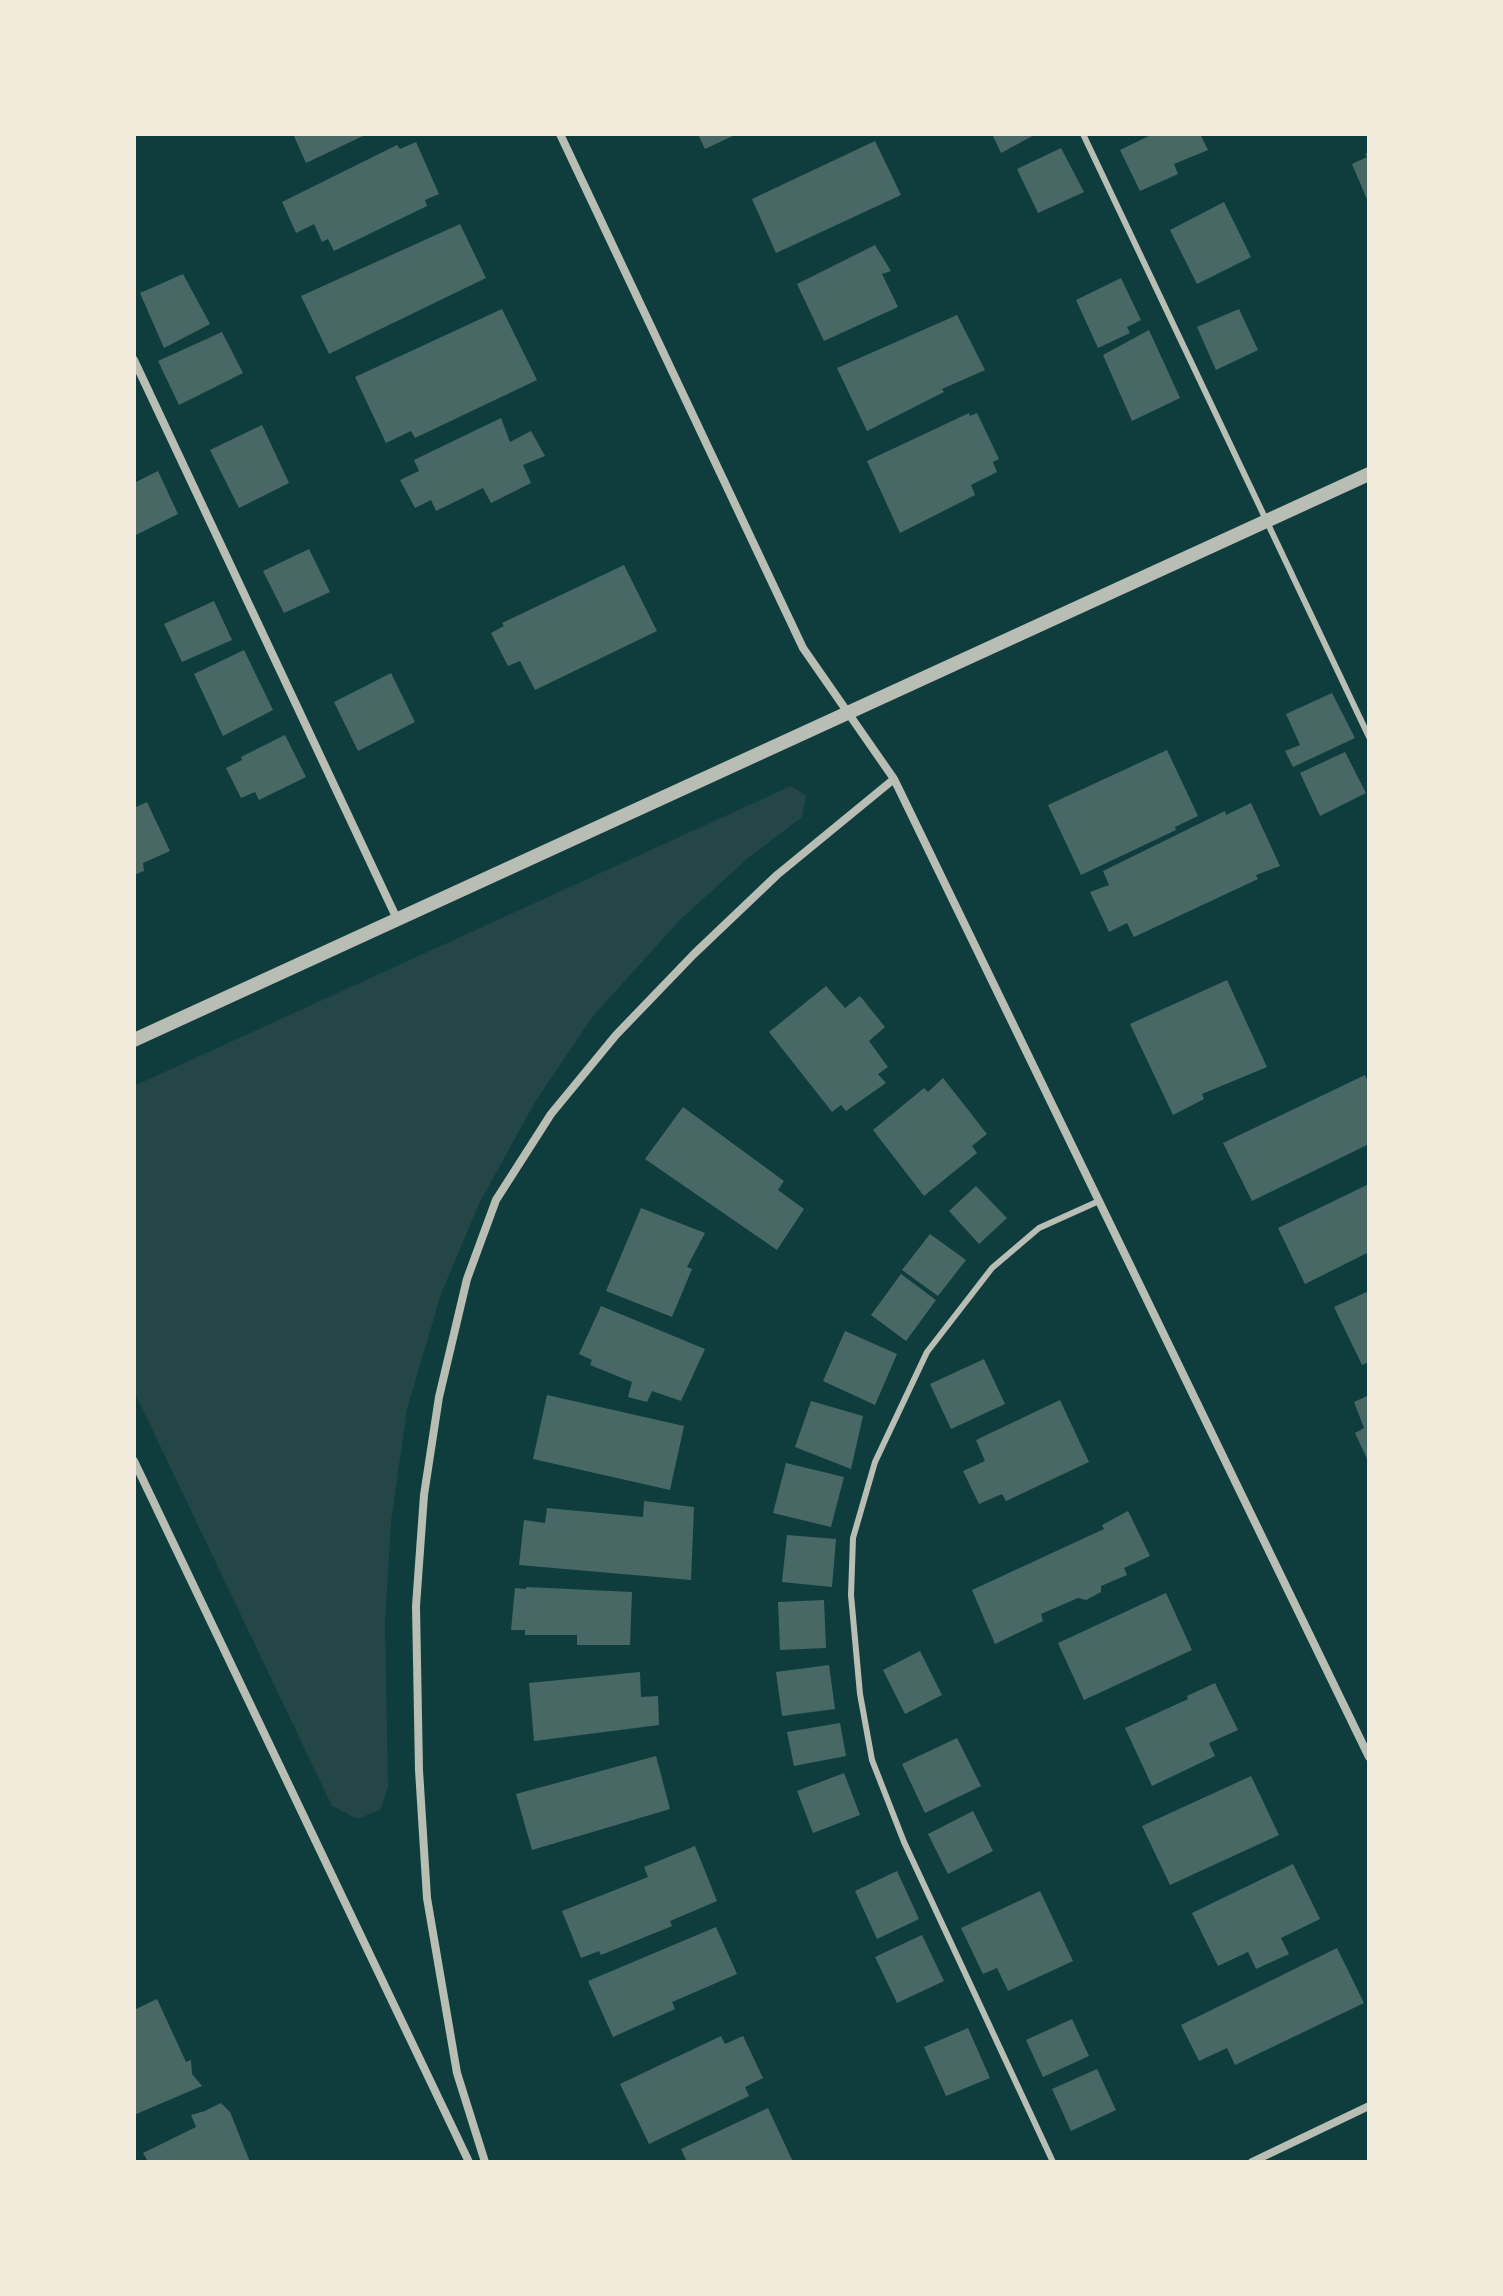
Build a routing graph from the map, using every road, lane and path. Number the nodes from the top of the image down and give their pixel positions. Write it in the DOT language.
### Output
graph roads {
  1 [pos="560,134"];
  2 [pos="1083,134"];
  3 [pos="134,360"];
  4 [pos="1369,474"];
  5 [pos="1266,521"];
  6 [pos="848,714"];
  7 [pos="1369,737"];
  8 [pos="894,779"];
  9 [pos="397,919"];
  10 [pos="134,1040"];
  11 [pos="1099,1201"];
  12 [pos="134,1461"];
  13 [pos="1369,1757"];
  14 [pos="1369,2106"];
  15 [pos="469,2162"];
  16 [pos="485,2162"];
  17 [pos="1053,2162"];
  18 [pos="1252,2162"];
  1 -- 6 [label="street"];
  2 -- 5 [label="lane"];
  3 -- 9 [label="street"];
  4 -- 5 [label="street"];
  5 -- 6 [label="street"];
  5 -- 7 [label="lane"];
  6 -- 8 [label="street"];
  6 -- 9 [label="street"];
  8 -- 11 [label="street"];
  8 -- 16 [label="street"];
  9 -- 10 [label="street"];
  11 -- 13 [label="street"];
  11 -- 17 [label="lane"];
  12 -- 15 [label="street"];
  14 -- 18 [label="street"];
}
